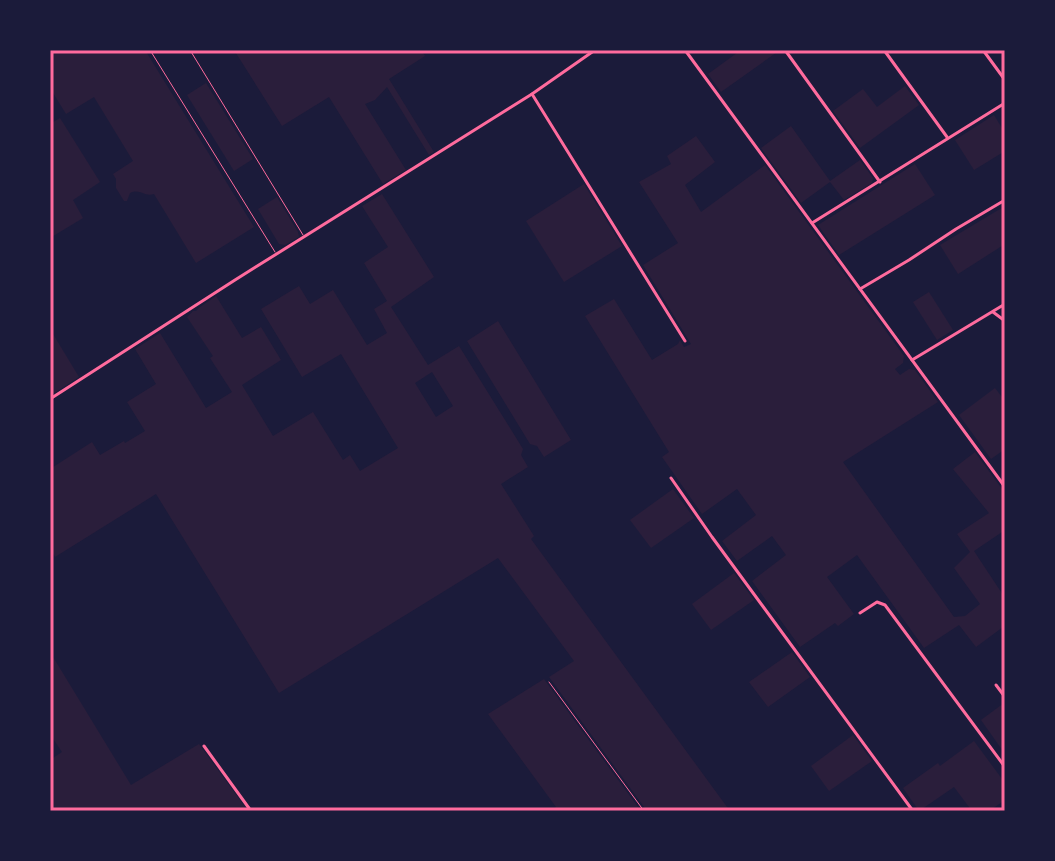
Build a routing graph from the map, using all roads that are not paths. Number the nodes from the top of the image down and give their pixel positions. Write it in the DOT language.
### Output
graph roads {
  1 [pos="150,50"];
  2 [pos="190,50"];
  3 [pos="595,50"];
  4 [pos="685,50"];
  5 [pos="785,50"];
  6 [pos="884,50"];
  7 [pos="983,50"];
  8 [pos="1005,80"];
  9 [pos="532,94"];
  10 [pos="1005,103"];
  11 [pos="948,138"];
  12 [pos="880,182"];
  13 [pos="1005,200"];
  14 [pos="812,223"];
  15 [pos="304,236"];
  16 [pos="276,254"];
  17 [pos="860,289"];
  18 [pos="1005,304"];
  19 [pos="993,312"];
  20 [pos="1005,321"];
  21 [pos="685,341"];
  22 [pos="912,360"];
  23 [pos="50,399"];
  24 [pos="671,478"];
  25 [pos="1005,487"];
  26 [pos="860,613"];
  27 [pos="996,685"];
  28 [pos="1005,697"];
  29 [pos="204,746"];
  30 [pos="1005,767"];
  31 [pos="251,811"];
  32 [pos="913,811"];
  1 -- 16 [label="lane"];
  2 -- 15 [label="lane"];
  3 -- 9 [label="street"];
  4 -- 14 [label="street"];
  5 -- 12 [label="street"];
  6 -- 11 [label="street"];
  7 -- 8 [label="street"];
  9 -- 15 [label="street"];
  9 -- 21 [label="street"];
  10 -- 11 [label="street"];
  11 -- 12 [label="street"];
  12 -- 14 [label="street"];
  13 -- 17 [label="street"];
  14 -- 17 [label="street"];
  15 -- 16 [label="street"];
  16 -- 23 [label="street"];
  17 -- 22 [label="street"];
  18 -- 19 [label="street"];
  19 -- 20 [label="street"];
  19 -- 22 [label="street"];
  22 -- 25 [label="street"];
  24 -- 32 [label="street"];
  26 -- 30 [label="street"];
  27 -- 28 [label="street"];
  29 -- 31 [label="street"];
}
